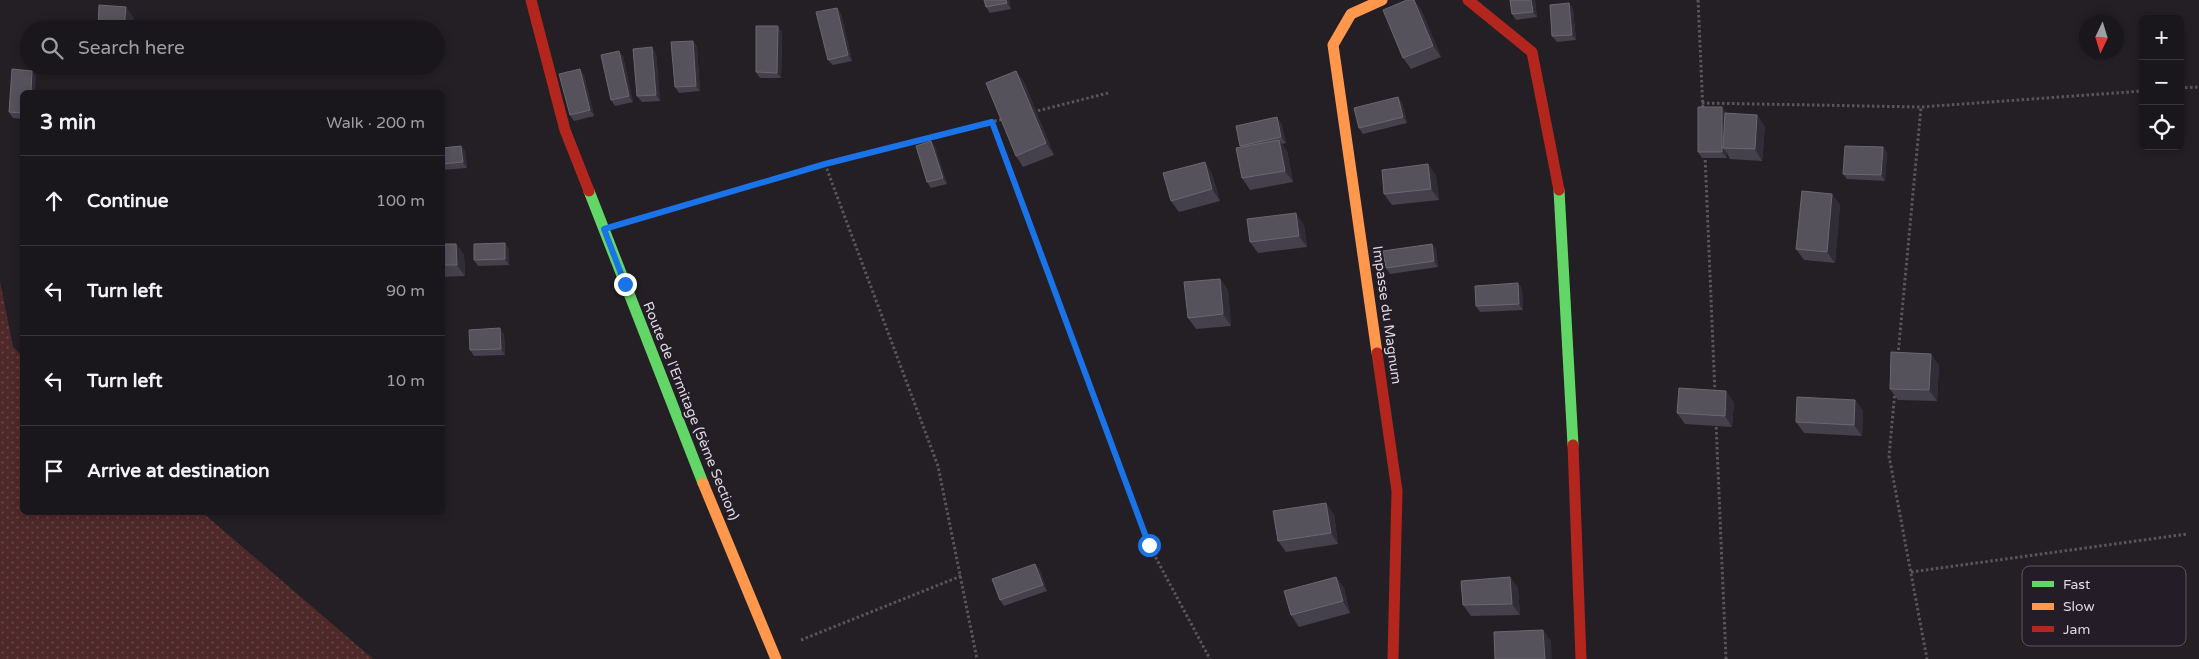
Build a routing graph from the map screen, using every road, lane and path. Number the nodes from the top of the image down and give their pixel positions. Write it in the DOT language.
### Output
graph roads {
  1 [pos="531,0"];
  2 [pos="1382,0"];
  3 [pos="1468,0"];
  4 [pos="1698,0"];
  5 [pos="2199,87"];
  6 [pos="2184,88"];
  7 [pos="2139,91"];
  8 [pos="1108,93"];
  9 [pos="1702,103"];
  10 [pos="1921,107"];
  11 [pos="1028,113"];
  12 [pos="1703,113"];
  13 [pos="1010,118"];
  14 [pos="992,122"];
  15 [pos="1704,152"];
  16 [pos="825,164"];
  17 [pos="604,229"];
  18 [pos="1898,359"];
  19 [pos="1895,388"];
  20 [pos="1715,401"];
  21 [pos="1716,421"];
  22 [pos="2187,534"];
  23 [pos="1911,572"];
  24 [pos="961,576"];
  25 [pos="774,655"];
  26 [pos="977,659"];
  27 [pos="1210,659"];
  28 [pos="1393,659"];
  29 [pos="1581,659"];
  30 [pos="1726,659"];
  31 [pos="1927,659"];
  1 -- 17 [label="street, Route de l'Ermitage (5ème Section)"];
  2 -- 28 [label="street, Impasse du Magnum"];
  3 -- 29 [label="street"];
  4 -- 9 [label="path"];
  5 -- 6 [label="path"];
  7 -- 10 [label="path"];
  8 -- 11 [label="path"];
  9 -- 10 [label="path"];
  9 -- 12 [label="path"];
  10 -- 18 [label="path"];
  13 -- 14 [label="path"];
  14 -- 16 [label="path"];
  14 -- 27 [label="path"];
  15 -- 20 [label="path"];
  16 -- 17 [label="path"];
  16 -- 24 [label="path"];
  17 -- 25 [label="street, Route de l'Ermitage (5ème Section)"];
  19 -- 23 [label="path"];
  21 -- 30 [label="path"];
  22 -- 23 [label="path"];
  23 -- 31 [label="path"];
  24 -- 25 [label="path"];
  24 -- 26 [label="path"];
}
